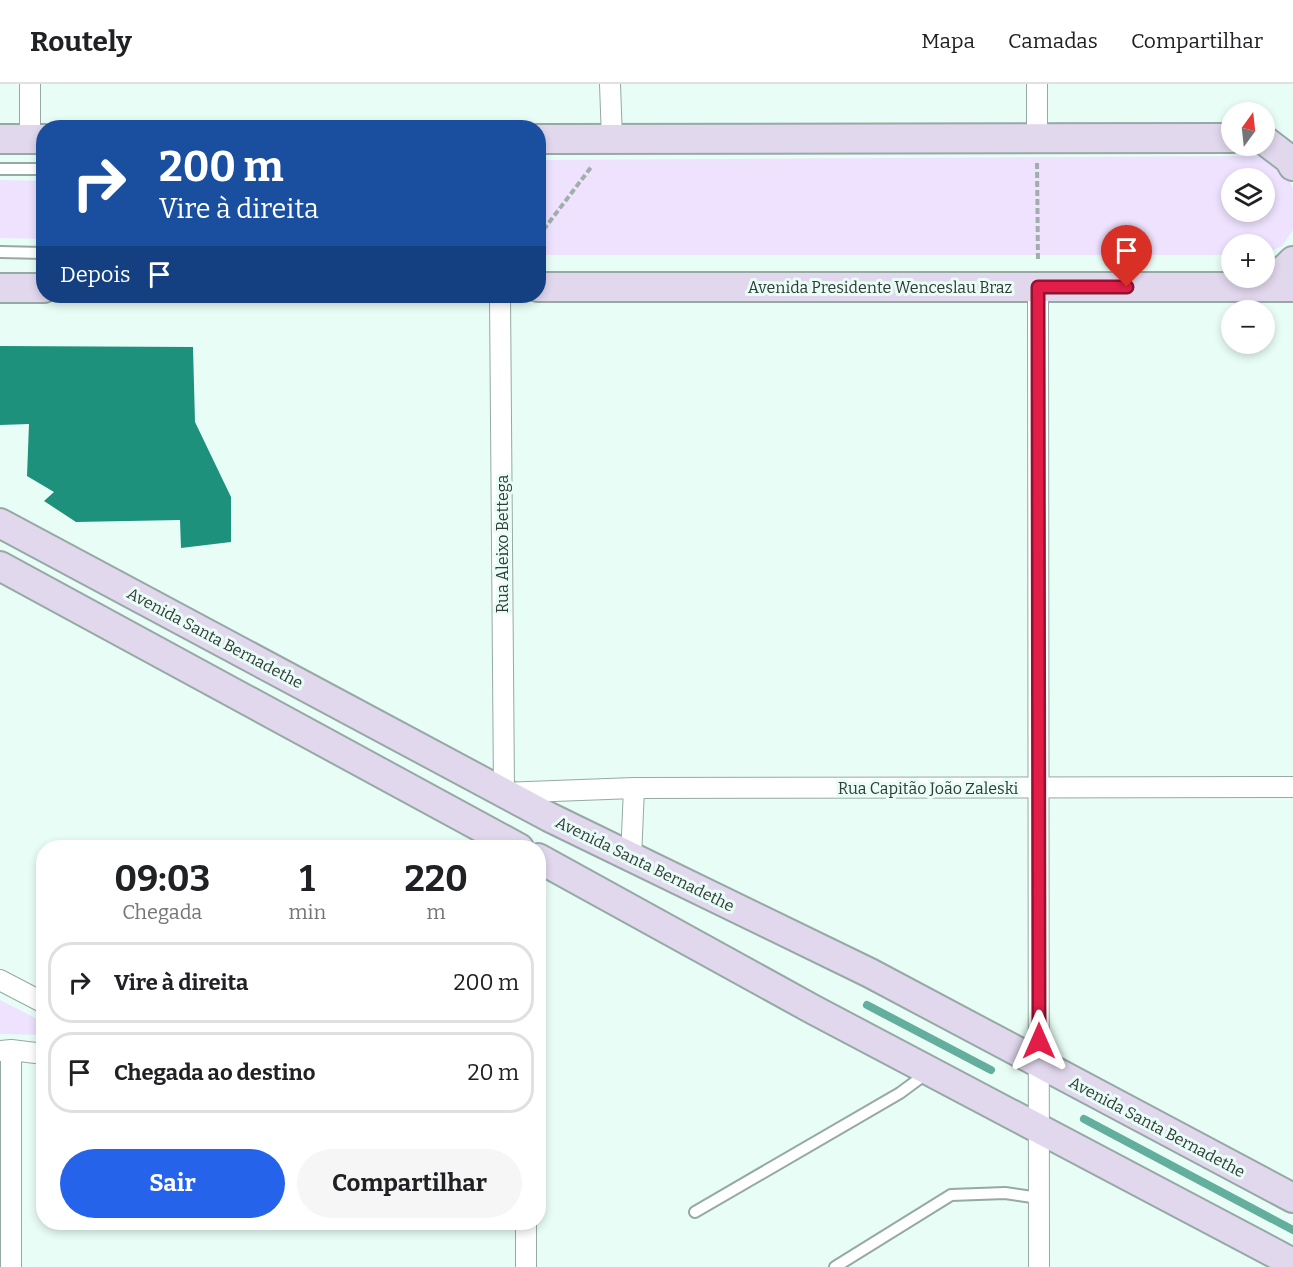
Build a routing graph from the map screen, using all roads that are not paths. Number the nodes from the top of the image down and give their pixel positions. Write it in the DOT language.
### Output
graph roads {
  1 [pos="30,84"];
  2 [pos="610,84"];
  3 [pos="1037,84"];
  4 [pos="36,131"];
  5 [pos="1037,138"];
  6 [pos="1221,138"];
  7 [pos="1293,138"];
  8 [pos="0,139"];
  9 [pos="36,139"];
  10 [pos="546,139"];
  11 [pos="612,139"];
  12 [pos="1275,139"];
  13 [pos="1275,148"];
  14 [pos="1293,166"];
  15 [pos="0,169"];
  16 [pos="36,169"];
  17 [pos="0,252"];
  18 [pos="36,253"];
  19 [pos="1293,261"];
  20 [pos="1275,276"];
  21 [pos="1221,286"];
  22 [pos="1275,286"];
  23 [pos="1293,286"];
  24 [pos="546,287"];
  25 [pos="1038,287"];
  26 [pos="0,288"];
  27 [pos="36,288"];
  28 [pos="500,303"];
  29 [pos="0,523"];
  30 [pos="0,566"];
  31 [pos="1038,787"];
  32 [pos="1293,787"];
  33 [pos="634,788"];
  34 [pos="504,794"];
  35 [pos="504,840"];
  36 [pos="631,858"];
  37 [pos="546,862"];
  38 [pos="0,980"];
  39 [pos="36,999"];
  40 [pos="6,1050"];
  41 [pos="36,1053"];
  42 [pos="1039,1064"];
  43 [pos="929,1071"];
  44 [pos="1039,1129"];
  45 [pos="1039,1198"];
  46 [pos="1293,1198"];
  47 [pos="695,1212"];
  48 [pos="526,1230"];
  49 [pos="1293,1263"];
  50 [pos="11,1267"];
  51 [pos="526,1267"];
  52 [pos="835,1267"];
  53 [pos="1039,1267"];
  1 -- 4 [label="street"];
  2 -- 11 [label="street"];
  3 -- 5 [label="street"];
  5 -- 6 [label="main road"];
  5 -- 11 [label="main road"];
  7 -- 12 [label="main road"];
  8 -- 9 [label="main road"];
  10 -- 11 [label="main road"];
  13 -- 14 [label="main road"];
  15 -- 16 [label="lane"];
  17 -- 18 [label="lane"];
  19 -- 20 [label="main road"];
  21 -- 25 [label="main road, Avenida Presidente Wenceslau Braz"];
  22 -- 23 [label="main road, Avenida Presidente Wenceslau Braz"];
  24 -- 25 [label="main road, Avenida Presidente Wenceslau Braz"];
  25 -- 31 [label="street"];
  26 -- 27 [label="main road"];
  28 -- 34 [label="street, Rua Aleixo Bettega"];
  29 -- 34 [label="main road, Avenida Santa Bernadethe"];
  30 -- 35 [label="main road"];
  31 -- 32 [label="street, Rua Capitão João Zaleski"];
  31 -- 33 [label="street, Rua Capitão João Zaleski"];
  31 -- 42 [label="street"];
  33 -- 34 [label="street, Rua Capitão João Zaleski"];
  33 -- 36 [label="street"];
  34 -- 36 [label="main road, Avenida Santa Bernadethe"];
  36 -- 42 [label="main road, Avenida Santa Bernadethe"];
  37 -- 43 [label="main road"];
  38 -- 39 [label="street"];
  40 -- 41 [label="street"];
  40 -- 50 [label="street"];
  42 -- 44 [label="street"];
  42 -- 46 [label="main road, Avenida Santa Bernadethe"];
  43 -- 44 [label="main road"];
  43 -- 47 [label="lane"];
  44 -- 45 [label="street"];
  44 -- 49 [label="main road"];
  45 -- 52 [label="lane"];
  45 -- 53 [label="street"];
  48 -- 51 [label="street"];
}
